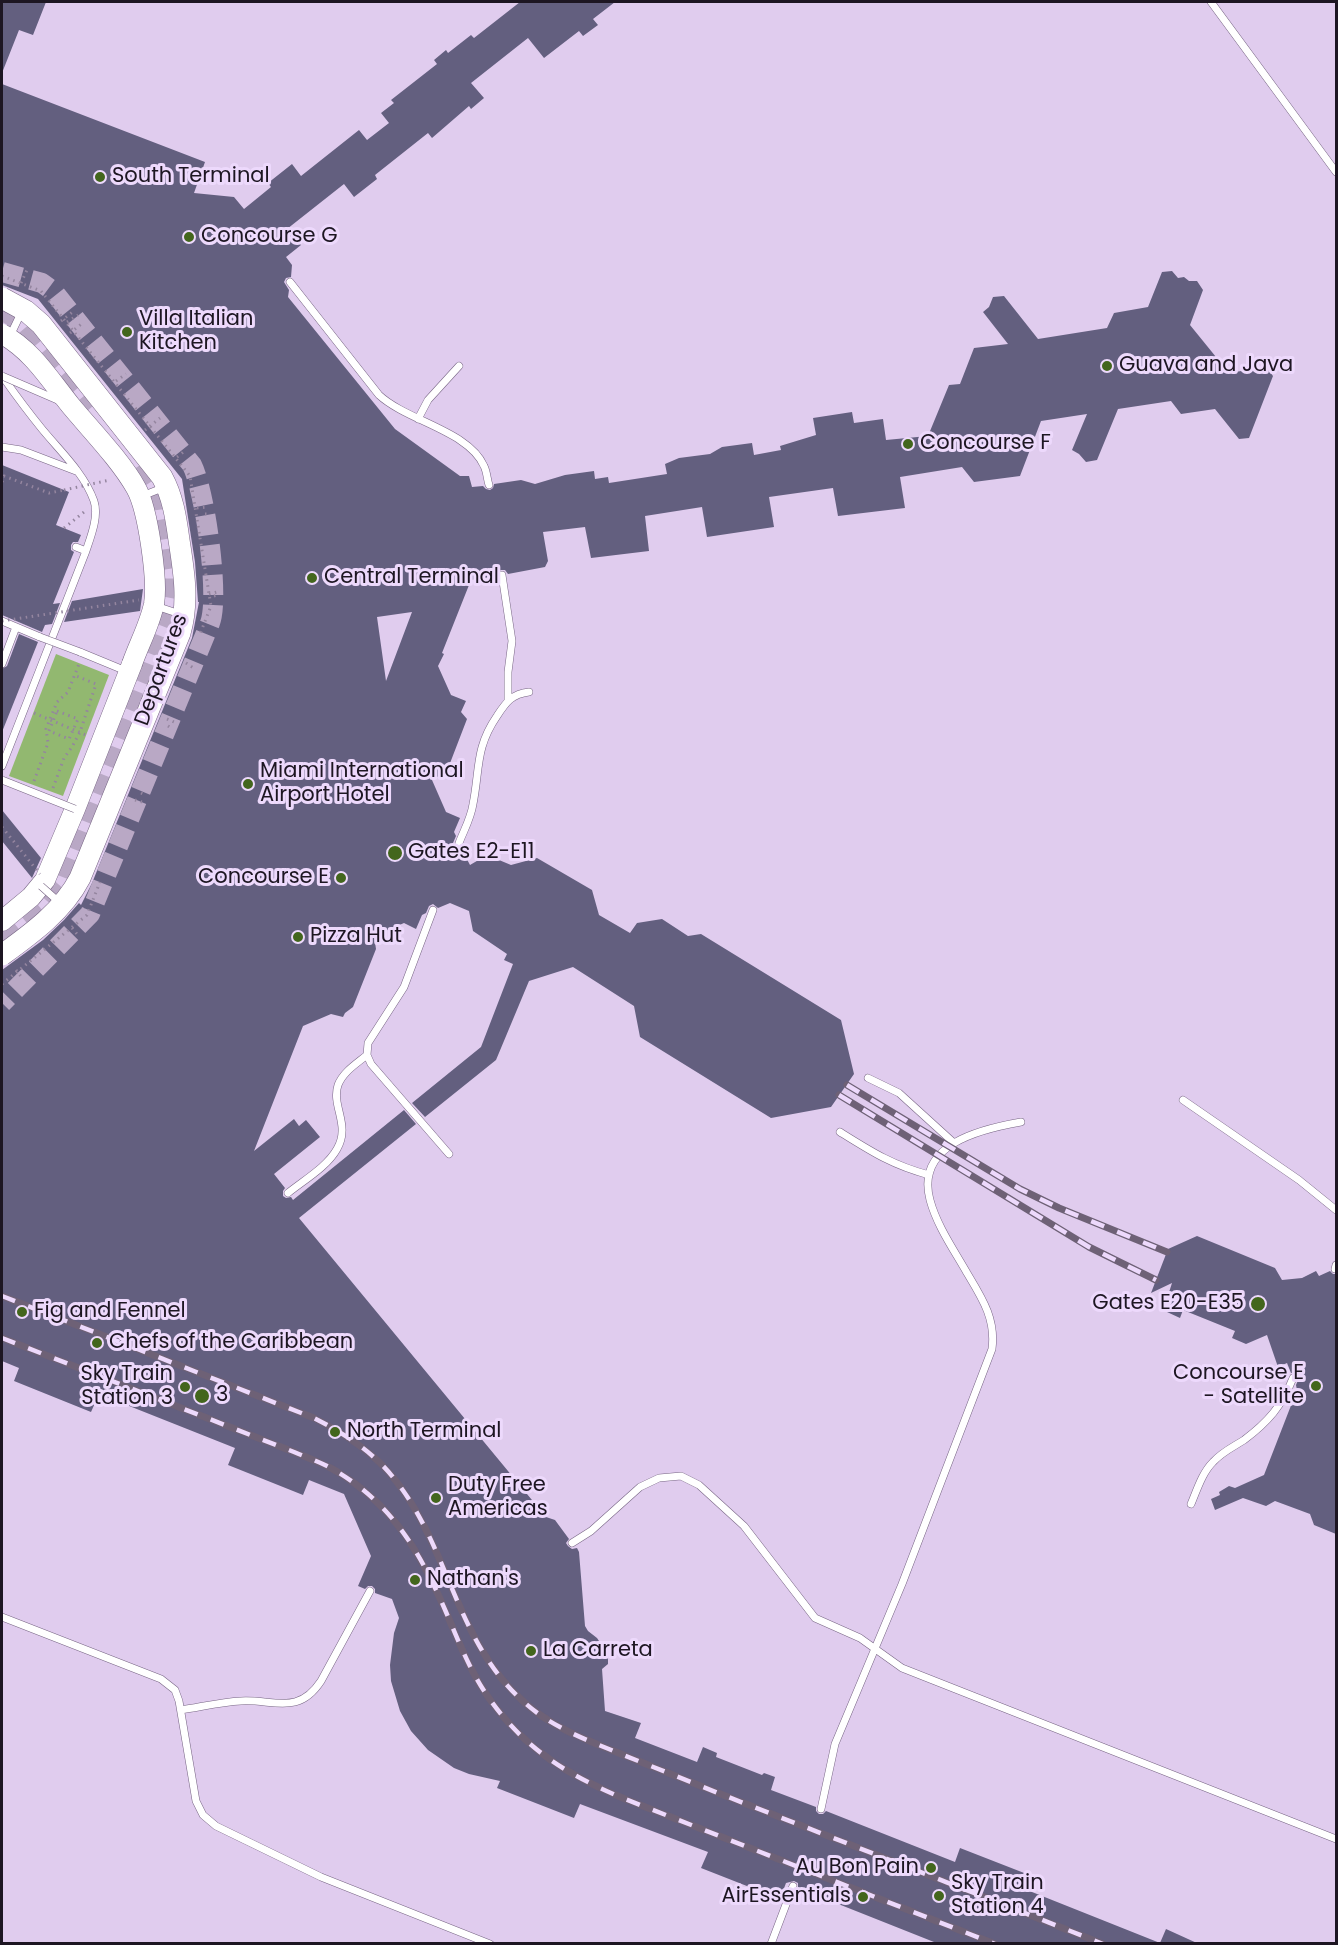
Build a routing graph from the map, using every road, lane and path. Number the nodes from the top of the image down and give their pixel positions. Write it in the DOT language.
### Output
graph roads {
  1 [pos="1211,2"];
  2 [pos="1336,172"];
  3 [pos="27,270"];
  4 [pos="290,282"];
  5 [pos="21,283"];
  6 [pos="2,298"];
  7 [pos="23,309"];
  8 [pos="78,315"];
  9 [pos="68,322"];
  10 [pos="5,336"];
  11 [pos="459,366"];
  12 [pos="126,374"];
  13 [pos="3,378"];
  14 [pos="116,381"];
  15 [pos="82,402"];
  16 [pos="418,419"];
  17 [pos="2,447"];
  18 [pos="186,450"];
  19 [pos="177,457"];
  20 [pos="78,472"];
  21 [pos="112,480"];
  22 [pos="2,482"];
  23 [pos="489,485"];
  24 [pos="167,486"];
  25 [pos="140,497"];
  26 [pos="207,507"];
  27 [pos="197,508"];
  28 [pos="85,511"];
  29 [pos="64,528"];
  30 [pos="76,547"];
  31 [pos="86,551"];
  32 [pos="502,575"];
  33 [pos="209,594"];
  34 [pos="216,594"];
  35 [pos="147,602"];
  36 [pos="185,615"];
  37 [pos="2,621"];
  38 [pos="16,627"];
  39 [pos="81,653"];
  40 [pos="2,664"];
  41 [pos="129,671"];
  42 [pos="74,675"];
  43 [pos="529,692"];
  44 [pos="508,701"];
  45 [pos="33,713"];
  46 [pos="167,719"];
  47 [pos="53,721"];
  48 [pos="174,722"];
  49 [pos="87,736"];
  50 [pos="2,766"];
  51 [pos="2,780"];
  52 [pos="31,791"];
  53 [pos="49,798"];
  54 [pos="135,800"];
  55 [pos="142,802"];
  56 [pos="75,809"];
  57 [pos="459,843"];
  58 [pos="41,886"];
  59 [pos="62,905"];
  60 [pos="433,910"];
  61 [pos="2,921"];
  62 [pos="72,928"];
  63 [pos="77,934"];
  64 [pos="9,963"];
  65 [pos="23,979"];
  66 [pos="367,1055"];
  67 [pos="868,1077"];
  68 [pos="1183,1100"];
  69 [pos="1021,1122"];
  70 [pos="840,1132"];
  71 [pos="954,1143"];
  72 [pos="449,1154"];
  73 [pos="929,1175"];
  74 [pos="288,1193"];
  75 [pos="1336,1210"];
  76 [pos="1293,1378"];
  77 [pos="1191,1504"];
  78 [pos="572,1543"];
  79 [pos="370,1591"];
  80 [pos="2,1617"];
  81 [pos="874,1650"];
  82 [pos="181,1710"];
  83 [pos="821,1809"];
  84 [pos="1336,1839"];
  85 [pos="793,1886"];
  86 [pos="490,1944"];
  87 [pos="771,1944"];
  1 -- 2 [label="lane"];
  3 -- 5 [label="path"];
  4 -- 16 [label="lane"];
  6 -- 7 [label="main road, Departures, bridge"];
  7 -- 10 [label="lane, bridge"];
  7 -- 15 [label="main road, Departures, bridge"];
  8 -- 9 [label="path"];
  10 -- 15 [label="main road, Departures, bridge"];
  11 -- 16 [label="lane"];
  12 -- 14 [label="path"];
  13 -- 15 [label="lane, bridge"];
  13 -- 20 [label="lane"];
  15 -- 24 [label="main road, Departures, bridge"];
  15 -- 25 [label="main road, Departures, bridge"];
  16 -- 23 [label="lane"];
  17 -- 20 [label="lane"];
  18 -- 19 [label="path"];
  20 -- 31 [label="lane"];
  21 -- 22 [label="path, bridge"];
  24 -- 25 [label="lane, bridge"];
  24 -- 36 [label="main road, Departures, bridge"];
  25 -- 35 [label="main road, Departures, bridge"];
  26 -- 27 [label="path"];
  28 -- 29 [label="path"];
  30 -- 31 [label="lane"];
  31 -- 50 [label="lane"];
  32 -- 44 [label="lane"];
  33 -- 34 [label="path"];
  35 -- 36 [label="lane, bridge"];
  35 -- 37 [label="path, bridge"];
  35 -- 41 [label="main road, Departures, bridge"];
  36 -- 59 [label="main road, Departures, bridge"];
  37 -- 38 [label="lane"];
  38 -- 39 [label="lane, bridge"];
  38 -- 40 [label="lane"];
  39 -- 41 [label="lane"];
  39 -- 42 [label="path"];
  41 -- 56 [label="main road, Departures"];
  42 -- 52 [label="path"];
  42 -- 53 [label="path"];
  43 -- 44 [label="lane"];
  44 -- 57 [label="lane"];
  45 -- 47 [label="path"];
  46 -- 48 [label="path"];
  47 -- 47 [label="path"];
  47 -- 49 [label="path"];
  51 -- 52 [label="lane, bridge"];
  52 -- 53 [label="lane, bridge"];
  53 -- 56 [label="lane, bridge"];
  54 -- 55 [label="path"];
  56 -- 58 [label="main road, Departures"];
  58 -- 59 [label="lane, bridge"];
  58 -- 61 [label="main road, Departures"];
  59 -- 64 [label="main road, Departures, bridge"];
  60 -- 66 [label="lane"];
  62 -- 63 [label="path"];
  64 -- 65 [label="path"];
  66 -- 72 [label="lane"];
  66 -- 74 [label="lane"];
  67 -- 71 [label="lane"];
  68 -- 75 [label="lane"];
  69 -- 71 [label="lane"];
  70 -- 73 [label="lane"];
  71 -- 73 [label="lane"];
  73 -- 81 [label="lane"];
  76 -- 77 [label="lane"];
  78 -- 81 [label="lane"];
  79 -- 82 [label="lane"];
  80 -- 82 [label="lane"];
  81 -- 83 [label="lane"];
  81 -- 84 [label="lane"];
  82 -- 86 [label="lane"];
  85 -- 87 [label="lane"];
}
